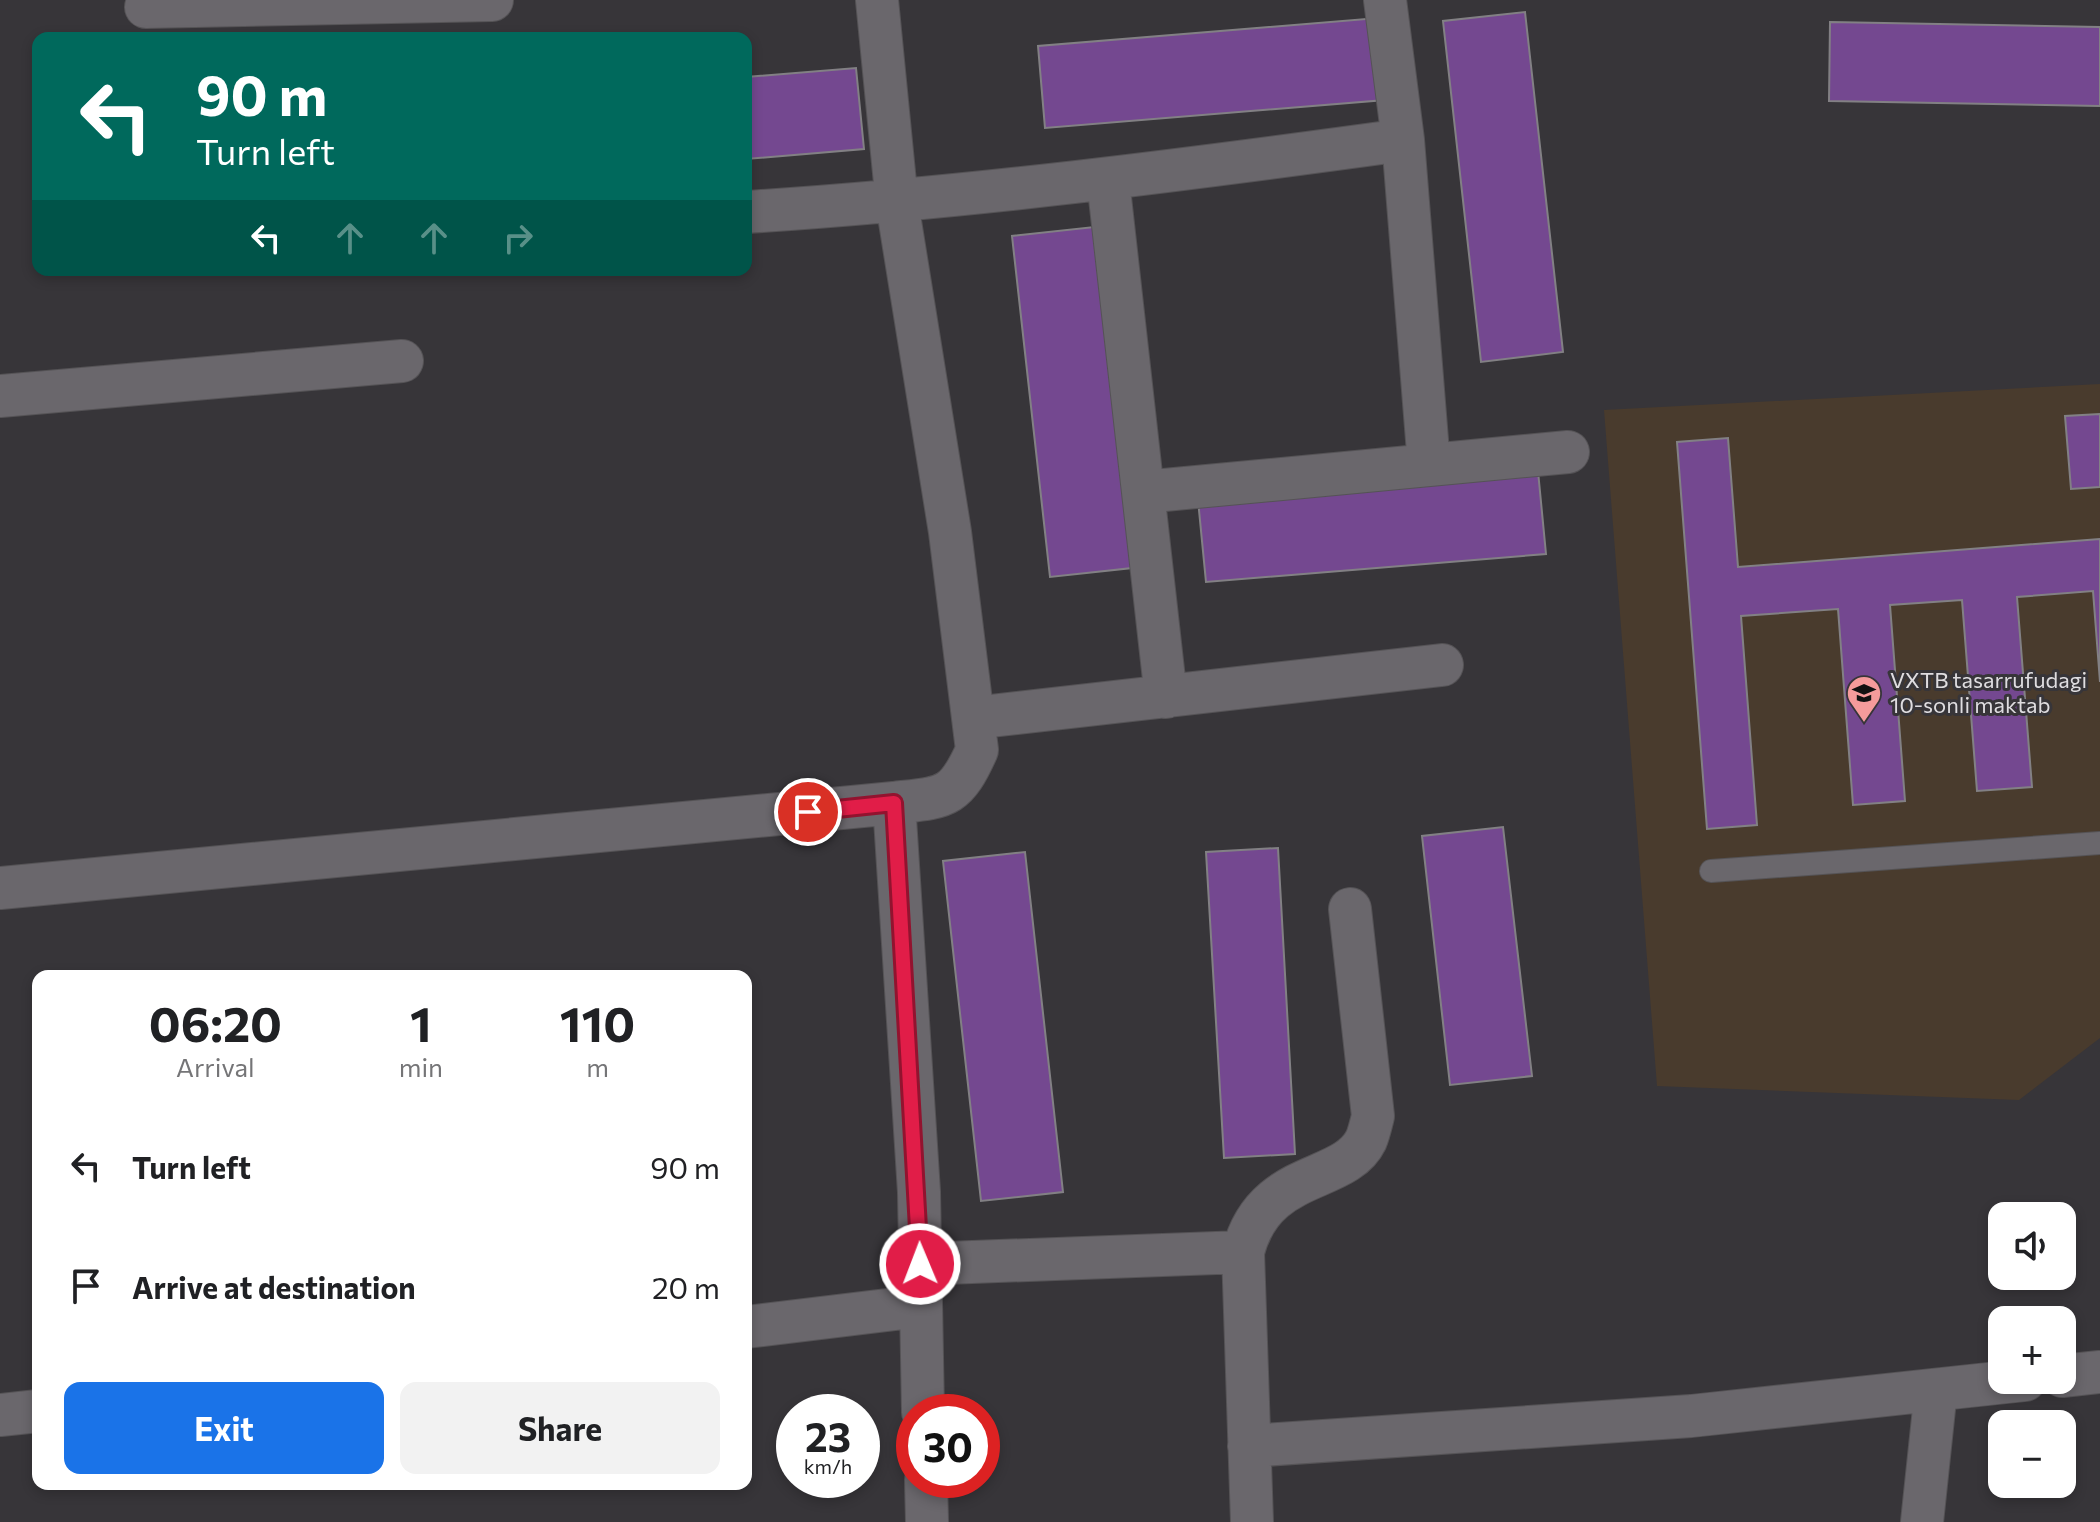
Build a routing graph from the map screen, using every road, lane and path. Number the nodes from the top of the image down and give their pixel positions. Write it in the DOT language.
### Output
graph roads {
  1 [pos="492,0"];
  2 [pos="877,0"];
  3 [pos="1385,0"];
  4 [pos="146,7"];
  5 [pos="1403,140"];
  6 [pos="1108,180"];
  7 [pos="897,203"];
  8 [pos="752,212"];
  9 [pos="402,361"];
  10 [pos="0,396"];
  11 [pos="1568,452"];
  12 [pos="1429,465"];
  13 [pos="1143,492"];
  14 [pos="1442,665"];
  15 [pos="1166,697"];
  16 [pos="973,718"];
  17 [pos="894,803"];
  18 [pos="2100,843"];
  19 [pos="1711,871"];
  20 [pos="0,888"];
  21 [pos="1350,909"];
  22 [pos="1243,1252"];
  23 [pos="920,1264"];
  24 [pos="920,1306"];
  25 [pos="752,1326"];
  26 [pos="2100,1372"];
  27 [pos="2076,1375"];
  28 [pos="1988,1384"];
  29 [pos="1936,1390"];
  30 [pos="922,1394"];
  31 [pos="32,1412"];
  32 [pos="0,1415"];
  33 [pos="1249,1446"];
  34 [pos="926,1498"];
  35 [pos="927,1522"];
  36 [pos="1252,1522"];
  37 [pos="1922,1522"];
  1 -- 4 [label="street"];
  2 -- 7 [label="street"];
  3 -- 5 [label="street"];
  5 -- 6 [label="street"];
  5 -- 12 [label="street"];
  6 -- 7 [label="street"];
  6 -- 13 [label="street"];
  7 -- 8 [label="street"];
  7 -- 16 [label="street"];
  9 -- 10 [label="street"];
  11 -- 12 [label="street"];
  12 -- 13 [label="street"];
  13 -- 15 [label="street"];
  14 -- 15 [label="street"];
  15 -- 16 [label="street"];
  16 -- 17 [label="street"];
  17 -- 20 [label="street"];
  17 -- 23 [label="street"];
  18 -- 19 [label="lane"];
  21 -- 22 [label="street"];
  22 -- 23 [label="street"];
  22 -- 33 [label="street"];
  23 -- 24 [label="street"];
  24 -- 25 [label="street"];
  24 -- 30 [label="street"];
  26 -- 27 [label="street"];
  28 -- 29 [label="street"];
  29 -- 33 [label="street"];
  29 -- 37 [label="street"];
  31 -- 32 [label="street"];
  33 -- 36 [label="street"];
  34 -- 35 [label="street"];
}
